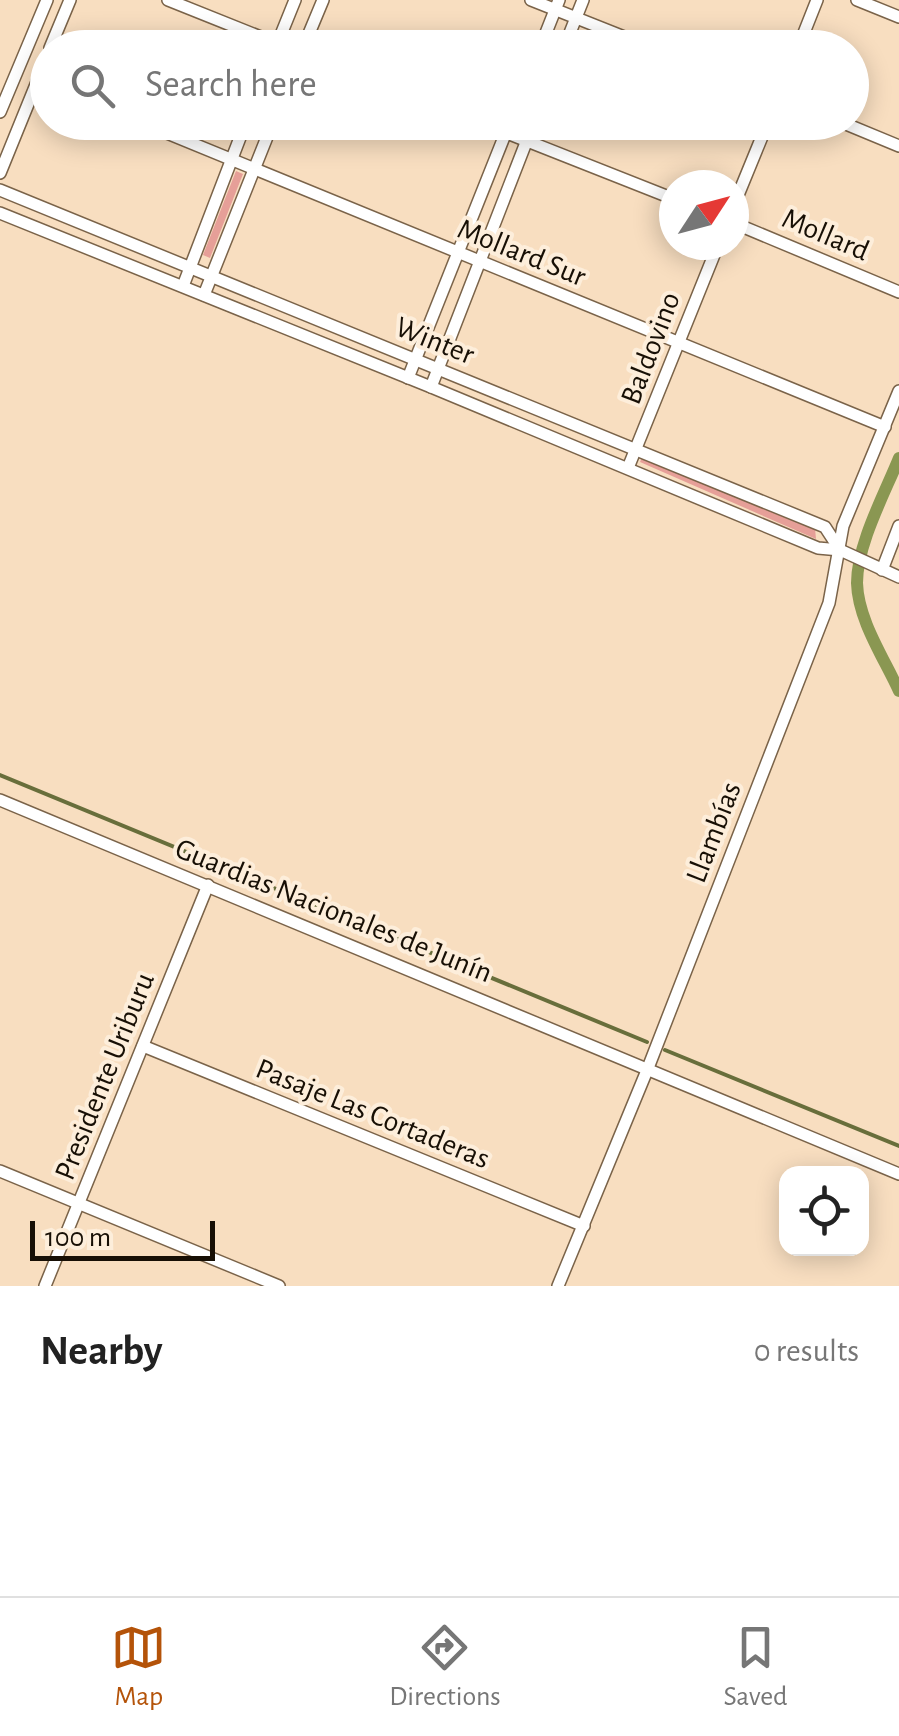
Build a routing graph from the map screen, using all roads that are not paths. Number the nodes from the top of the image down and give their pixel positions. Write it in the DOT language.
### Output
graph roads {
  1 [pos="47,0"];
  2 [pos="70,0"];
  3 [pos="168,0"];
  4 [pos="295,0"];
  5 [pos="322,0"];
  6 [pos="532,0"];
  7 [pos="583,0"];
  8 [pos="817,0"];
  9 [pos="857,0"];
  10 [pos="557,5"];
  11 [pos="899,17"];
  12 [pos="576,18"];
  13 [pos="34,30"];
  14 [pos="58,30"];
  15 [pos="241,30"];
  16 [pos="285,30"];
  17 [pos="310,30"];
  18 [pos="547,30"];
  19 [pos="571,30"];
  20 [pos="606,30"];
  21 [pos="805,30"];
  22 [pos="30,40"];
  23 [pos="17,70"];
  24 [pos="30,76"];
  25 [pos="30,107"];
  26 [pos="0,112"];
  27 [pos="869,134"];
  28 [pos="182,140"];
  29 [pos="239,140"];
  30 [pos="266,140"];
  31 [pos="503,140"];
  32 [pos="761,140"];
  33 [pos="526,141"];
  34 [pos="899,146"];
  35 [pos="231,161"];
  36 [pos="253,170"];
  37 [pos="748,170"];
  38 [pos="0,173"];
  39 [pos="0,190"];
  40 [pos="659,193"];
  41 [pos="0,213"];
  42 [pos="749,229"];
  43 [pos="457,253"];
  44 [pos="712,260"];
  45 [pos="478,261"];
  46 [pos="192,267"];
  47 [pos="213,276"];
  48 [pos="183,286"];
  49 [pos="899,292"];
  50 [pos="204,295"];
  51 [pos="678,342"];
  52 [pos="417,360"];
  53 [pos="440,370"];
  54 [pos="408,378"];
  55 [pos="431,387"];
  56 [pos="899,391"];
  57 [pos="885,426"];
  58 [pos="637,450"];
  59 [pos="628,468"];
  60 [pos="899,526"];
  61 [pos="846,552"];
  62 [pos="894,556"];
  63 [pos="886,571"];
  64 [pos="0,800"];
  65 [pos="208,885"];
  66 [pos="143,1046"];
  67 [pos="648,1068"];
  68 [pos="0,1170"];
  69 [pos="899,1174"];
  70 [pos="79,1202"];
  71 [pos="584,1226"];
  72 [pos="45,1286"];
  73 [pos="279,1286"];
  74 [pos="558,1286"];
  1 -- 13 [label="street"];
  2 -- 14 [label="street"];
  3 -- 15 [label="street"];
  4 -- 16 [label="street"];
  5 -- 17 [label="street"];
  6 -- 10 [label="street"];
  7 -- 12 [label="street"];
  8 -- 21 [label="street"];
  9 -- 11 [label="street"];
  10 -- 12 [label="street"];
  10 -- 18 [label="street"];
  12 -- 19 [label="street"];
  12 -- 20 [label="street"];
  22 -- 23 [label="street"];
  23 -- 24 [label="street"];
  23 -- 26 [label="street"];
  25 -- 38 [label="street"];
  27 -- 34 [label="street"];
  28 -- 35 [label="street, Mollard Sur"];
  29 -- 35 [label="street"];
  30 -- 36 [label="street"];
  31 -- 43 [label="street"];
  32 -- 37 [label="street"];
  33 -- 40 [label="street"];
  33 -- 45 [label="street"];
  35 -- 36 [label="street, Mollard Sur"];
  35 -- 46 [label="street"];
  36 -- 43 [label="street, Mollard Sur"];
  36 -- 47 [label="street"];
  39 -- 46 [label="street, Winter"];
  41 -- 48 [label="street, Winter"];
  42 -- 49 [label="street, Mollard"];
  43 -- 45 [label="street, Mollard Sur"];
  43 -- 52 [label="street"];
  44 -- 51 [label="street, Baldovino"];
  45 -- 51 [label="street, Mollard Sur"];
  45 -- 53 [label="street"];
  46 -- 47 [label="street, Winter"];
  46 -- 48 [label="street"];
  47 -- 50 [label="street"];
  47 -- 52 [label="street, Winter"];
  48 -- 50 [label="street, Winter"];
  50 -- 54 [label="street, Winter"];
  51 -- 57 [label="street, Mollard Sur"];
  51 -- 58 [label="street, Baldovino"];
  52 -- 53 [label="street, Winter"];
  52 -- 54 [label="street"];
  53 -- 55 [label="street"];
  53 -- 58 [label="street, Winter"];
  54 -- 55 [label="street, Winter"];
  55 -- 59 [label="street, Winter"];
  56 -- 57 [label="street, Llambías"];
  57 -- 61 [label="street, Llambías"];
  58 -- 59 [label="street, Baldovino"];
  58 -- 61 [label="street, Winter"];
  59 -- 61 [label="street, Winter"];
  60 -- 62 [label="street"];
  61 -- 63 [label="street, Winter"];
  61 -- 67 [label="street, Llambías"];
  62 -- 63 [label="street"];
  64 -- 65 [label="street, Guardias Nacionales de Junín"];
  65 -- 66 [label="street, Presidente Uriburu"];
  65 -- 67 [label="street, Guardias Nacionales de Junín"];
  66 -- 70 [label="street, Presidente Uriburu"];
  66 -- 71 [label="street, Pasaje Las Cortaderas"];
  67 -- 69 [label="street, Guardias Nacionales de Junín"];
  67 -- 71 [label="street, Llambías"];
  68 -- 70 [label="street"];
  70 -- 72 [label="street, Presidente Uriburu"];
  70 -- 73 [label="street"];
  71 -- 74 [label="street, Llambías"];
}
